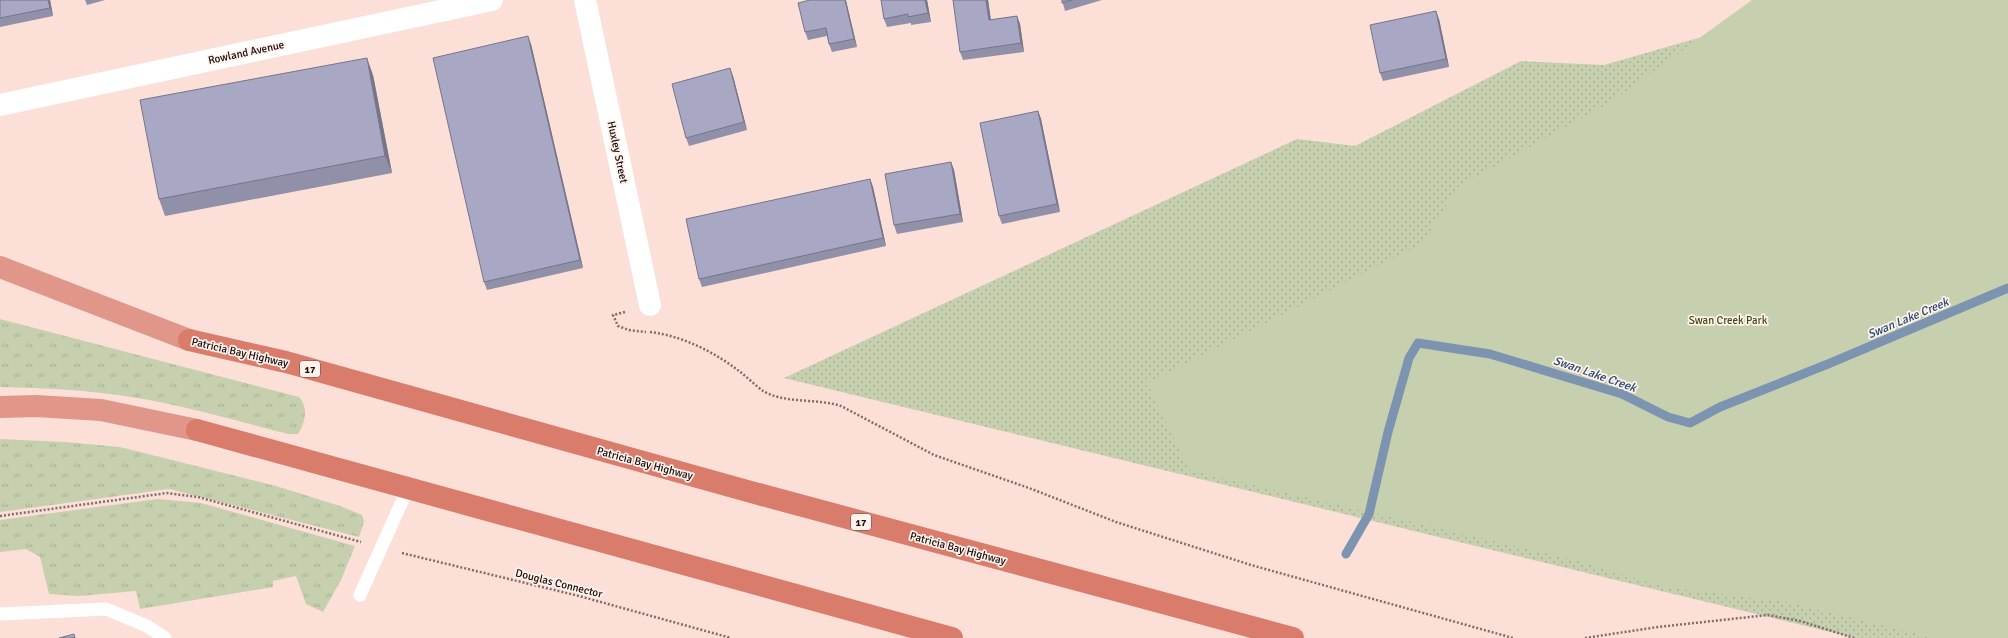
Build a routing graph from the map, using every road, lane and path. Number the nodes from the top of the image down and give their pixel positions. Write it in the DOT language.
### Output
graph roads {
  1 [pos="492,0"];
  2 [pos="585,0"];
  3 [pos="0,105"];
  4 [pos="0,267"];
  5 [pos="0,280"];
  6 [pos="650,305"];
  7 [pos="189,340"];
  8 [pos="0,407"];
  9 [pos="408,488"];
  10 [pos="0,516"];
  11 [pos="382,548"];
  12 [pos="360,595"];
  13 [pos="0,614"];
  14 [pos="165,638"];
  15 [pos="731,638"];
  16 [pos="952,638"];
  17 [pos="1293,638"];
  18 [pos="1513,638"];
  19 [pos="1585,638"];
  20 [pos="1854,638"];
  1 -- 3 [label="street, Rowland Avenue"];
  2 -- 6 [label="street, Huxley Street"];
  4 -- 7 [label="highway"];
  5 -- 7 [label="highway, Patricia Bay Highway / 17"];
  6 -- 18 [label="path"];
  7 -- 17 [label="highway, Patricia Bay Highway / 17"];
  8 -- 9 [label="highway"];
  9 -- 11 [label="lane"];
  9 -- 16 [label="highway"];
  10 -- 11 [label="path, Douglas Connector"];
  11 -- 12 [label="lane"];
  11 -- 15 [label="path, Douglas Connector"];
  13 -- 14 [label="lane"];
  19 -- 20 [label="path"];
}
